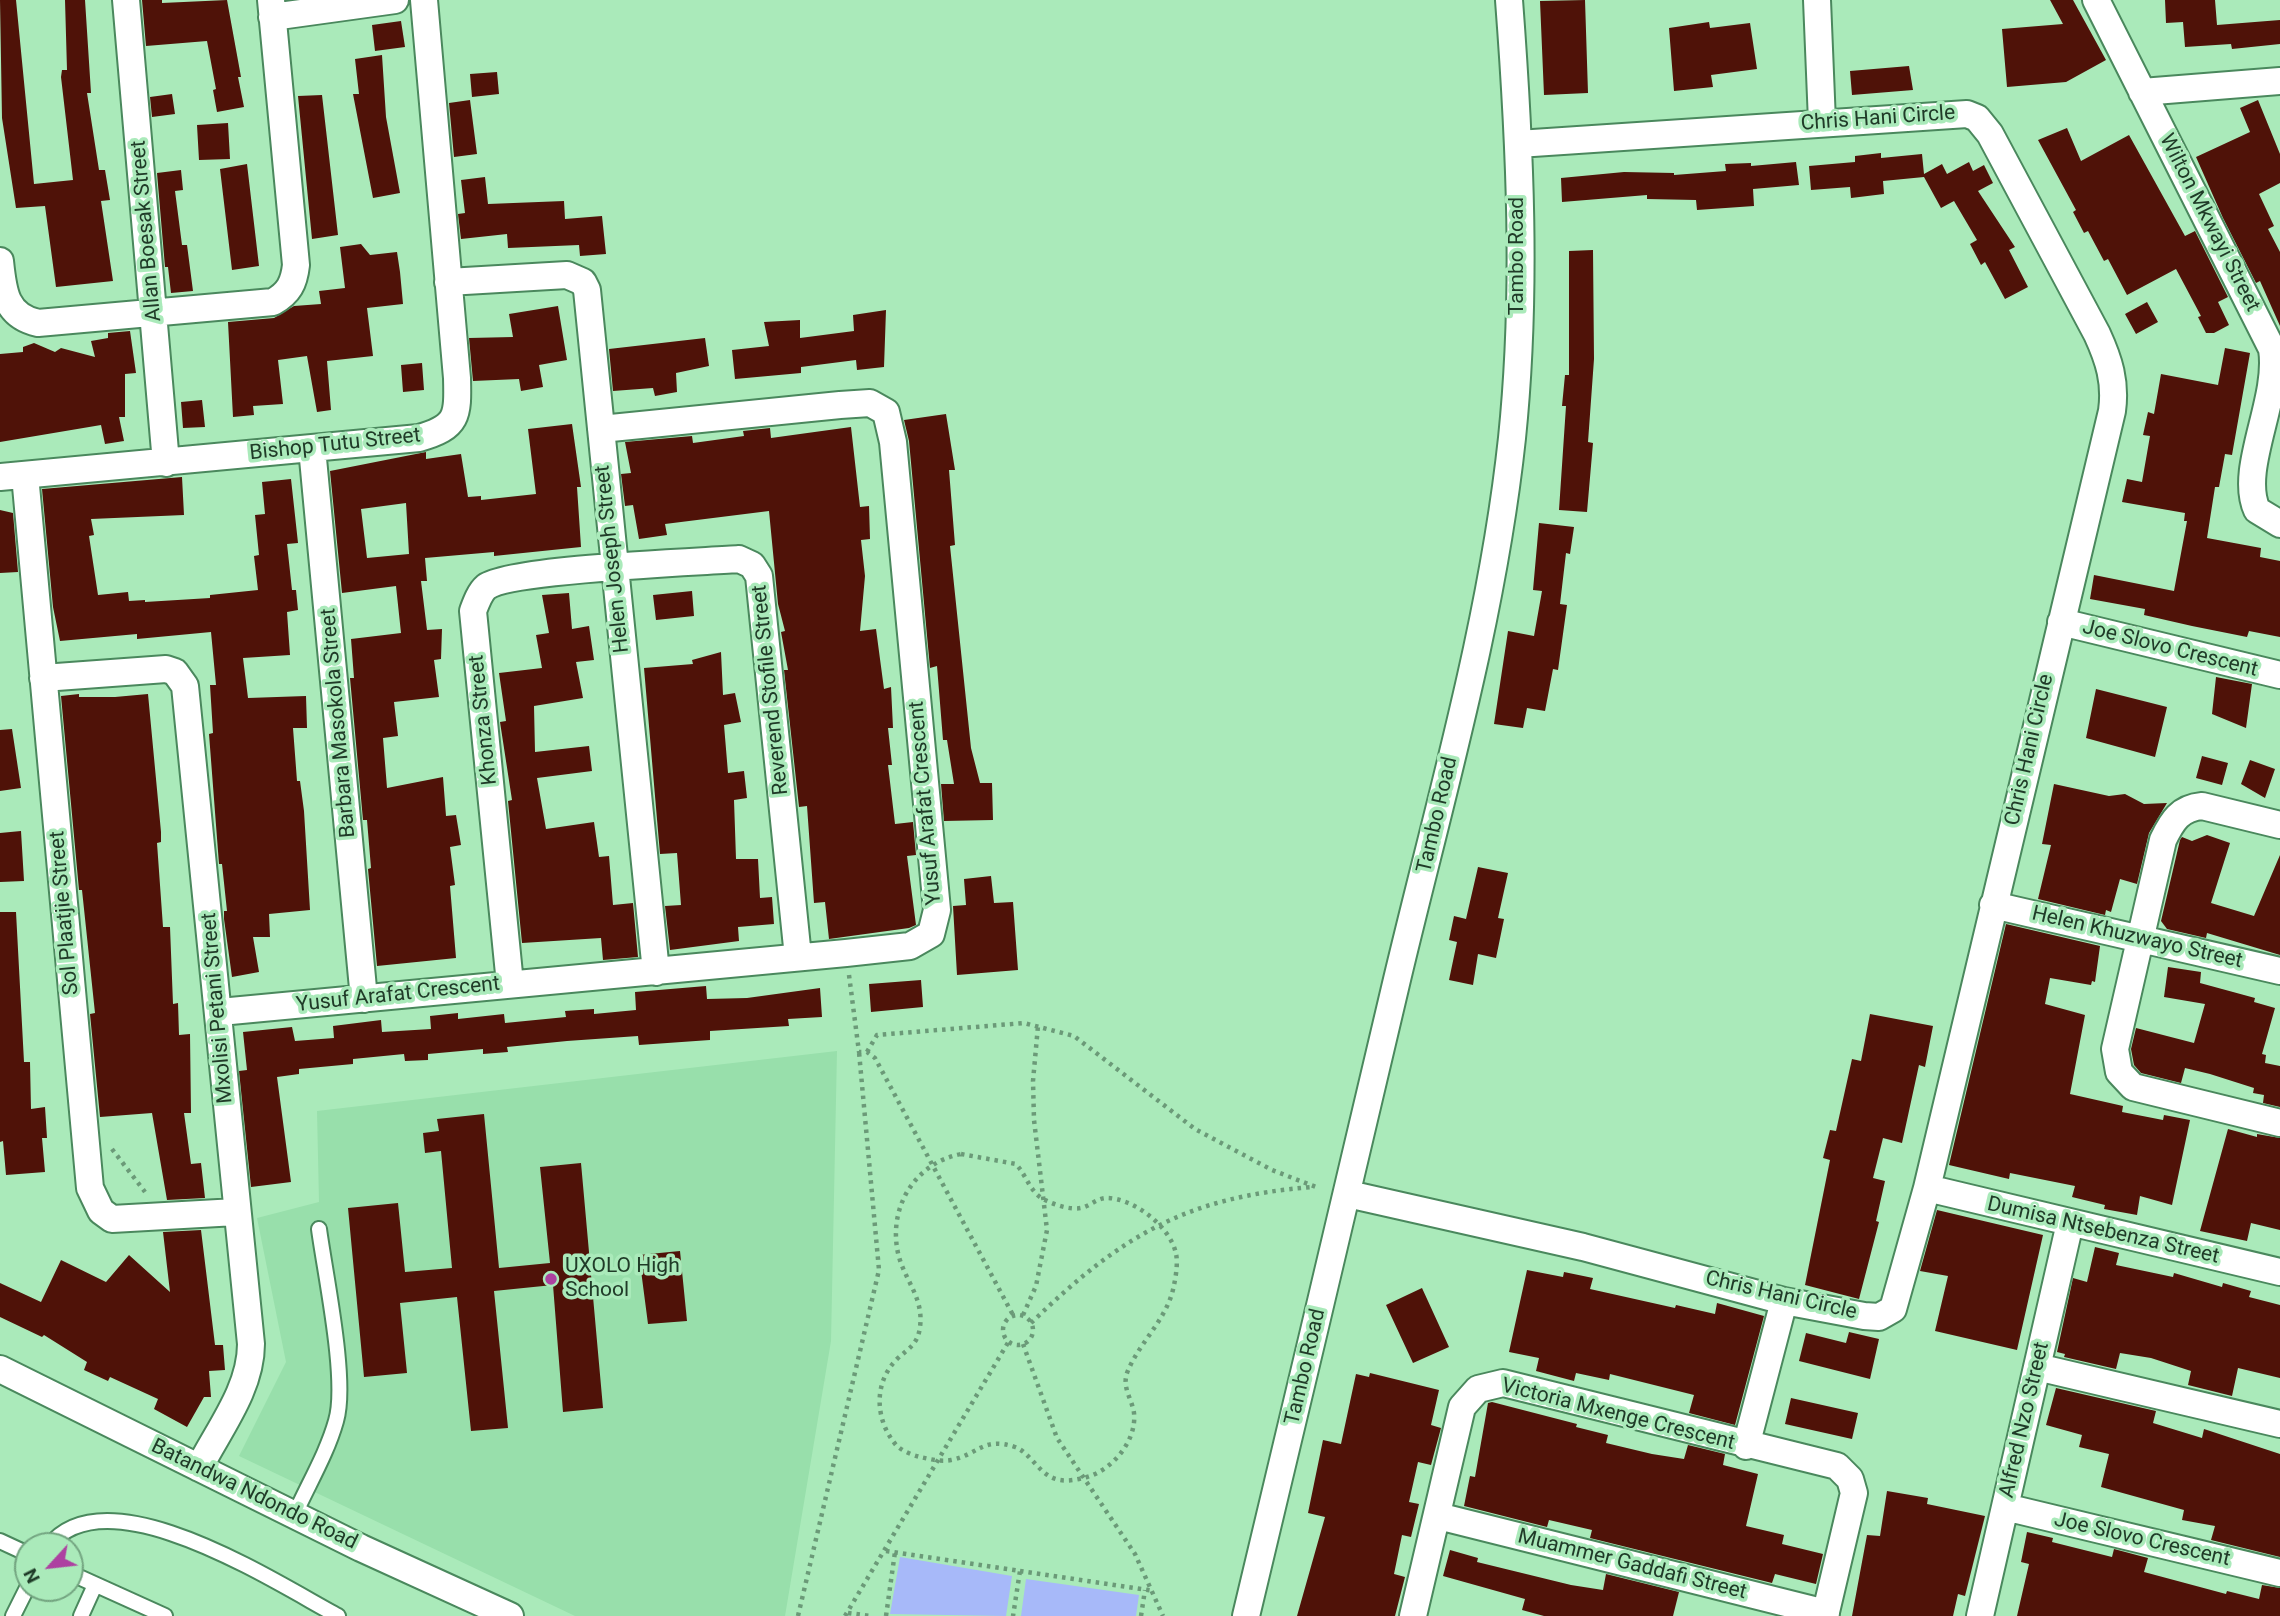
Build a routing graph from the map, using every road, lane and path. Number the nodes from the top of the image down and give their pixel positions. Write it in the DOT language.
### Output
graph roads {
  1 [pos="126,0"];
  2 [pos="395,0"];
  3 [pos="424,0"];
  4 [pos="1508,0"];
  5 [pos="1817,0"];
  6 [pos="2096,0"];
  7 [pos="272,9"];
  8 [pos="2280,81"];
  9 [pos="2141,92"];
  10 [pos="1822,122"];
  11 [pos="1518,144"];
  12 [pos="0,261"];
  13 [pos="448,282"];
  14 [pos="154,313"];
  15 [pos="601,429"];
  16 [pos="312,448"];
  17 [pos="166,463"];
  18 [pos="12,476"];
  19 [pos="2280,524"];
  20 [pos="613,568"];
  21 [pos="2061,622"];
  22 [pos="2280,675"];
  23 [pos="43,678"];
  24 [pos="2280,825"];
  25 [pos="1993,905"];
  26 [pos="2142,937"];
  27 [pos="846,953"];
  28 [pos="799,957"];
  29 [pos="2280,971"];
  30 [pos="656,972"];
  31 [pos="510,984"];
  32 [pos="364,999"];
  33 [pos="220,1012"];
  34 [pos="1038,1026"];
  35 [pos="859,1052"];
  36 [pos="867,1052"];
  37 [pos="2280,1124"];
  38 [pos="108,1143"];
  39 [pos="930,1164"];
  40 [pos="1316,1186"];
  41 [pos="1927,1188"];
  42 [pos="1348,1194"];
  43 [pos="1044,1200"];
  44 [pos="236,1212"];
  45 [pos="165,1217"];
  46 [pos="2070,1223"];
  47 [pos="1158,1225"];
  48 [pos="318,1229"];
  49 [pos="2280,1272"];
  50 [pos="1784,1301"];
  51 [pos="1013,1315"];
  52 [pos="1023,1315"];
  53 [pos="1031,1323"];
  54 [pos="1009,1341"];
  55 [pos="1023,1344"];
  56 [pos="2037,1367"];
  57 [pos="0,1369"];
  58 [pos="2280,1424"];
  59 [pos="1746,1446"];
  60 [pos="938,1461"];
  61 [pos="199,1468"];
  62 [pos="1082,1478"];
  63 [pos="2005,1507"];
  64 [pos="295,1514"];
  65 [pos="1438,1516"];
  66 [pos="62,1532"];
  67 [pos="886,1551"];
  68 [pos="895,1552"];
  69 [pos="1020,1571"];
  70 [pos="2280,1573"];
  71 [pos="84,1580"];
  72 [pos="95,1585"];
  73 [pos="1145,1590"];
  74 [pos="1154,1591"];
  75 [pos="846,1615"];
  76 [pos="1826,1615"];
  77 [pos="81,1616"];
  78 [pos="165,1616"];
  79 [pos="338,1616"];
  80 [pos="510,1616"];
  81 [pos="798,1616"];
  82 [pos="863,1616"];
  83 [pos="871,1616"];
  84 [pos="886,1616"];
  85 [pos="1013,1616"];
  86 [pos="1141,1616"];
  87 [pos="1163,1616"];
  88 [pos="1246,1616"];
  89 [pos="1413,1616"];
  90 [pos="1980,1616"];
  1 -- 14 [label="street, Allan Boesak Street"];
  2 -- 7 [label="street"];
  3 -- 13 [label="street, Bishop Tutu Street"];
  4 -- 11 [label="street, Tambo Road"];
  5 -- 10 [label="street"];
  6 -- 9 [label="street, Wilton Mkwayi Street"];
  7 -- 14 [label="street"];
  8 -- 9 [label="street"];
  9 -- 19 [label="street, Wilton Mkwayi Street"];
  10 -- 11 [label="street, Chris Hani Circle"];
  10 -- 21 [label="street, Chris Hani Circle"];
  11 -- 42 [label="street, Tambo Road"];
  12 -- 14 [label="street"];
  13 -- 15 [label="street, Helen Joseph Street"];
  13 -- 16 [label="street, Bishop Tutu Street"];
  14 -- 17 [label="street, Allan Boesak Street"];
  15 -- 20 [label="street, Helen Joseph Street"];
  15 -- 27 [label="street, Yusuf Arafat Crescent"];
  16 -- 17 [label="street, Bishop Tutu Street"];
  16 -- 32 [label="street, Barbara Masokola Street"];
  17 -- 18 [label="street, Bishop Tutu Street"];
  18 -- 23 [label="street, Sol Plaatjie Street"];
  20 -- 28 [label="street, Reverend Stofile Street"];
  20 -- 30 [label="street, Helen Joseph Street"];
  20 -- 31 [label="street, Khonza Street"];
  21 -- 22 [label="street, Joe Slovo Crescent"];
  21 -- 25 [label="street, Chris Hani Circle"];
  23 -- 33 [label="street, Mxolisi Petani Street"];
  23 -- 45 [label="street, Sol Plaatjie Street"];
  24 -- 26 [label="street"];
  25 -- 26 [label="street, Helen Khuzwayo Street"];
  25 -- 41 [label="street, Chris Hani Circle"];
  26 -- 29 [label="street, Helen Khuzwayo Street"];
  26 -- 37 [label="street"];
  27 -- 28 [label="street, Yusuf Arafat Crescent"];
  27 -- 35 [label="path"];
  28 -- 30 [label="street, Yusuf Arafat Crescent"];
  30 -- 31 [label="street, Yusuf Arafat Crescent"];
  31 -- 32 [label="street, Yusuf Arafat Crescent"];
  32 -- 33 [label="street, Yusuf Arafat Crescent"];
  33 -- 44 [label="street, Mxolisi Petani Street"];
  34 -- 36 [label="path"];
  34 -- 40 [label="path"];
  34 -- 43 [label="path"];
  35 -- 36 [label="path"];
  35 -- 81 [label="path"];
  36 -- 39 [label="path"];
  38 -- 45 [label="path"];
  39 -- 43 [label="path"];
  39 -- 51 [label="path"];
  39 -- 60 [label="path"];
  40 -- 42 [label="path"];
  40 -- 47 [label="path"];
  41 -- 46 [label="street, Dumisa Ntsebenza Street"];
  41 -- 50 [label="street, Chris Hani Circle"];
  42 -- 50 [label="street, Chris Hani Circle"];
  42 -- 88 [label="street, Tambo Road"];
  43 -- 47 [label="path"];
  43 -- 52 [label="path"];
  44 -- 45 [label="street, Sol Plaatjie Street"];
  44 -- 61 [label="street, Mxolisi Petani Street"];
  46 -- 49 [label="street, Dumisa Ntsebenza Street"];
  46 -- 56 [label="street, Alfred Nzo Street"];
  47 -- 53 [label="path"];
  47 -- 62 [label="path"];
  48 -- 64 [label="lane"];
  50 -- 59 [label="street"];
  51 -- 52 [label="path"];
  51 -- 54 [label="path"];
  52 -- 53 [label="path"];
  53 -- 55 [label="path"];
  54 -- 55 [label="path"];
  54 -- 60 [label="path"];
  55 -- 62 [label="path"];
  56 -- 58 [label="street"];
  56 -- 63 [label="street, Alfred Nzo Street"];
  57 -- 61 [label="street, Batandwa Ndondo Road"];
  59 -- 65 [label="street, Victoria Mxenge Crescent"];
  59 -- 76 [label="street, Victoria Mxenge Crescent"];
  60 -- 62 [label="path"];
  60 -- 67 [label="path"];
  61 -- 64 [label="street, Batandwa Ndondo Road"];
  62 -- 74 [label="path"];
  63 -- 70 [label="street, Joe Slovo Crescent"];
  63 -- 90 [label="street, Alfred Nzo Street"];
  64 -- 80 [label="street, Batandwa Ndondo Road"];
  65 -- 76 [label="street, Muammer Gaddafi Street"];
  65 -- 89 [label="street, Victoria Mxenge Crescent"];
  66 -- 79 [label="lane"];
  67 -- 68 [label="path"];
  67 -- 75 [label="path"];
  68 -- 69 [label="path"];
  68 -- 84 [label="path"];
  69 -- 73 [label="path"];
  69 -- 85 [label="path"];
  71 -- 72 [label="lane"];
  72 -- 77 [label="lane"];
  72 -- 78 [label="lane"];
  73 -- 74 [label="path"];
  73 -- 86 [label="path"];
  74 -- 87 [label="path"];
  75 -- 82 [label="path"];
  82 -- 83 [label="path"];
}
